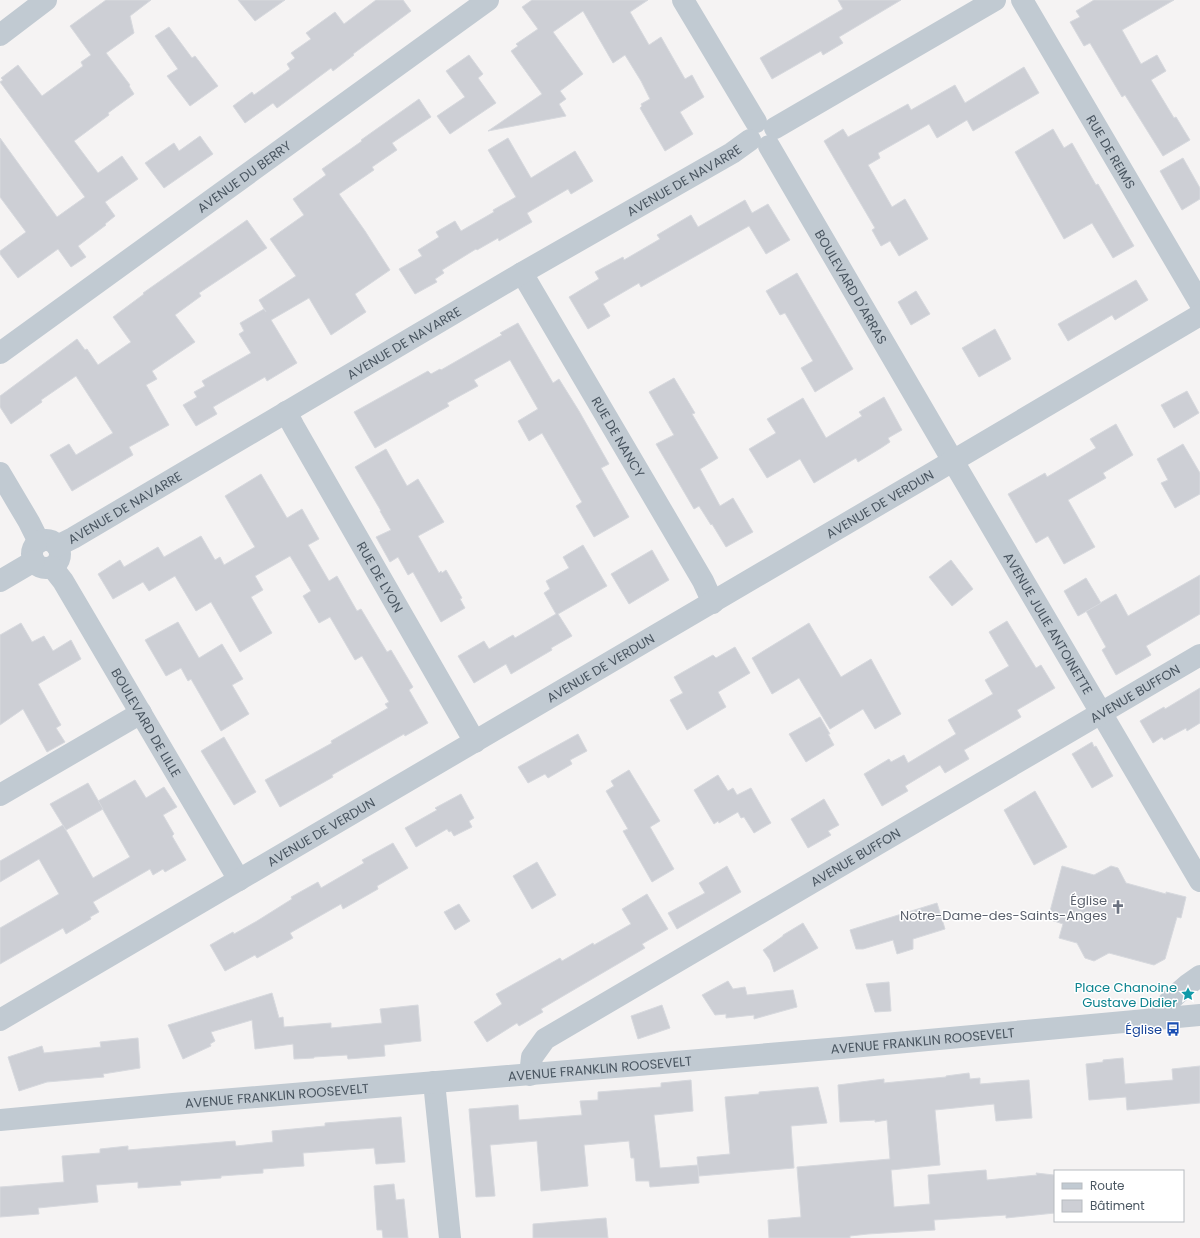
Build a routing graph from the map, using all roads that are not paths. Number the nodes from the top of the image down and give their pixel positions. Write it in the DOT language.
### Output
graph roads {
  1 [pos="46,0"];
  2 [pos="488,0"];
  3 [pos="684,0"];
  4 [pos="995,0"];
  5 [pos="1022,0"];
  6 [pos="0,35"];
  7 [pos="763,134"];
  8 [pos="522,273"];
  9 [pos="1200,303"];
  10 [pos="1200,315"];
  11 [pos="0,353"];
  12 [pos="286,412"];
  13 [pos="934,428"];
  14 [pos="953,461"];
  15 [pos="0,473"];
  16 [pos="45,554"];
  17 [pos="0,581"];
  18 [pos="712,603"];
  19 [pos="1200,655"];
  20 [pos="141,712"];
  21 [pos="1101,713"];
  22 [pos="475,742"];
  23 [pos="0,795"];
  24 [pos="239,880"];
  25 [pos="1200,881"];
  26 [pos="1200,976"];
  27 [pos="1200,1015"];
  28 [pos="1156,1018"];
  29 [pos="0,1020"];
  30 [pos="530,1075"];
  31 [pos="434,1082"];
  32 [pos="0,1120"];
  33 [pos="450,1238"];
  1 -- 6 [label="street"];
  2 -- 11 [label="street, AVENUE DU BERRY"];
  3 -- 7 [label="street, BOULEVARD D'ARRAS"];
  4 -- 7 [label="street, AVENUE DE NAVARRE"];
  5 -- 9 [label="street, RUE DE REIMS"];
  7 -- 8 [label="street, AVENUE DE NAVARRE"];
  7 -- 13 [label="street, BOULEVARD D'ARRAS"];
  8 -- 12 [label="street, AVENUE DE NAVARRE"];
  8 -- 18 [label="street, RUE DE NANCY"];
  10 -- 14 [label="street, AVENUE DE VERDUN"];
  12 -- 16 [label="street, AVENUE DE NAVARRE"];
  12 -- 22 [label="street, RUE DE LYON"];
  13 -- 14 [label="street, AVENUE JULIE ANTOINETTE"];
  14 -- 18 [label="street, AVENUE DE VERDUN"];
  14 -- 21 [label="street, AVENUE JULIE ANTOINETTE"];
  15 -- 16 [label="street, BOULEVARD DE LILLE"];
  16 -- 17 [label="street, AVENUE DE NAVARRE"];
  16 -- 20 [label="street, BOULEVARD DE LILLE"];
  18 -- 22 [label="street, AVENUE DE VERDUN"];
  19 -- 21 [label="street, AVENUE BUFFON"];
  20 -- 23 [label="street"];
  20 -- 24 [label="street, BOULEVARD DE LILLE"];
  21 -- 25 [label="street, AVENUE JULIE ANTOINETTE"];
  21 -- 30 [label="street, AVENUE BUFFON"];
  22 -- 24 [label="street, AVENUE DE VERDUN"];
  24 -- 29 [label="street, AVENUE DE VERDUN"];
  26 -- 28 [label="street"];
  27 -- 28 [label="street, AVENUE FRANKLIN ROOSEVELT"];
  28 -- 30 [label="street, AVENUE FRANKLIN ROOSEVELT"];
  30 -- 31 [label="street, AVENUE FRANKLIN ROOSEVELT"];
  31 -- 32 [label="street, AVENUE FRANKLIN ROOSEVELT"];
  31 -- 33 [label="street"];
}
